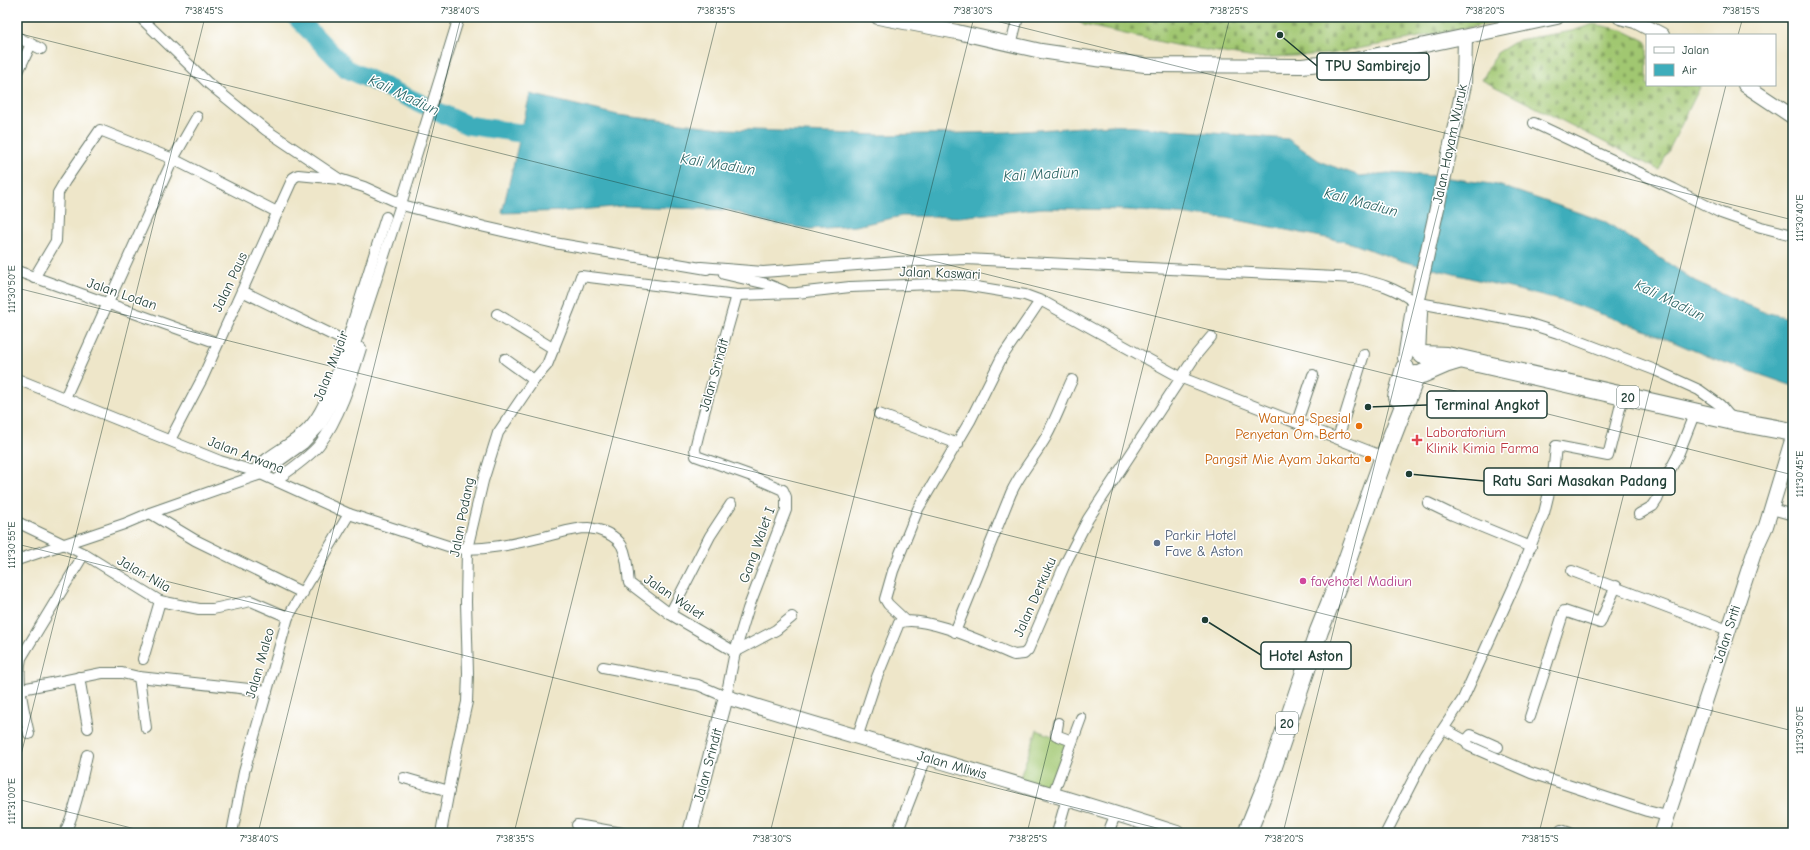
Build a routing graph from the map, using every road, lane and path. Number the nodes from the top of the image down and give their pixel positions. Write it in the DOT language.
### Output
graph roads {
  1 [pos="140,17"];
  2 [pos="459,17"];
  3 [pos="878,17"];
  4 [pos="1018,17"];
  5 [pos="1557,17"];
  6 [pos="1620,17"];
  7 [pos="1660,34"];
  8 [pos="17,37"];
  9 [pos="1465,37"];
  10 [pos="31,44"];
  11 [pos="1011,45"];
  12 [pos="42,49"];
  13 [pos="17,74"];
  14 [pos="1746,86"];
  15 [pos="197,117"];
  16 [pos="1793,117"];
  17 [pos="1534,123"];
  18 [pos="173,160"];
  19 [pos="339,179"];
  20 [pos="402,203"];
  21 [pos="278,212"];
  22 [pos="386,217"];
  23 [pos="400,222"];
  24 [pos="1793,235"];
  25 [pos="700,267"];
  26 [pos="17,271"];
  27 [pos="581,276"];
  28 [pos="34,278"];
  29 [pos="242,291"];
  30 [pos="788,292"];
  31 [pos="737,294"];
  32 [pos="1418,297"];
  33 [pos="1040,301"];
  34 [pos="106,304"];
  35 [pos="497,314"];
  36 [pos="1211,337"];
  37 [pos="347,342"];
  38 [pos="218,343"];
  39 [pos="554,349"];
  40 [pos="1364,354"];
  41 [pos="505,359"];
  42 [pos="1415,364"];
  43 [pos="1313,375"];
  44 [pos="1182,378"];
  45 [pos="17,379"];
  46 [pos="534,380"];
  47 [pos="1072,380"];
  48 [pos="1623,396"];
  49 [pos="65,398"];
  50 [pos="1695,412"];
  51 [pos="879,414"];
  52 [pos="1733,421"];
  53 [pos="1297,422"];
  54 [pos="1793,432"];
  55 [pos="1793,437"];
  56 [pos="1338,438"];
  57 [pos="170,440"];
  58 [pos="958,444"];
  59 [pos="696,456"];
  60 [pos="1384,457"];
  61 [pos="258,473"];
  62 [pos="276,480"];
  63 [pos="1428,503"];
  64 [pos="731,504"];
  65 [pos="1772,509"];
  66 [pos="150,513"];
  67 [pos="349,514"];
  68 [pos="1639,514"];
  69 [pos="1793,515"];
  70 [pos="17,522"];
  71 [pos="63,544"];
  72 [pos="1531,547"];
  73 [pos="467,549"];
  74 [pos="84,554"];
  75 [pos="17,560"];
  76 [pos="1572,571"];
  77 [pos="1616,586"];
  78 [pos="303,593"];
  79 [pos="160,601"];
  80 [pos="670,614"];
  81 [pos="288,617"];
  82 [pos="792,617"];
  83 [pos="904,620"];
  84 [pos="1728,630"];
  85 [pos="955,632"];
  86 [pos="735,652"];
  87 [pos="143,659"];
  88 [pos="603,668"];
  89 [pos="79,677"];
  90 [pos="139,677"];
  91 [pos="22,689"];
  92 [pos="267,691"];
  93 [pos="726,697"];
  94 [pos="1530,717"];
  95 [pos="1081,718"];
  96 [pos="1058,723"];
  97 [pos="88,728"];
  98 [pos="146,728"];
  99 [pos="1444,729"];
  100 [pos="29,734"];
  101 [pos="857,738"];
  102 [pos="1466,741"];
  103 [pos="1072,742"];
  104 [pos="1498,747"];
  105 [pos="87,755"];
  106 [pos="926,758"];
  107 [pos="404,778"];
  108 [pos="449,791"];
  109 [pos="1053,794"];
  110 [pos="1067,798"];
  111 [pos="1116,813"];
  112 [pos="1667,816"];
  113 [pos="577,825"];
  114 [pos="65,833"];
  115 [pos="232,833"];
  116 [pos="441,833"];
  117 [pos="622,833"];
  118 [pos="690,833"];
  119 [pos="897,833"];
  120 [pos="1057,833"];
  121 [pos="1108,833"];
  122 [pos="1178,833"];
  123 [pos="1247,833"];
  124 [pos="1386,833"];
  125 [pos="1662,833"];
  1 -- 19 [label="street"];
  2 -- 20 [label="street, Jalan Mujair"];
  3 -- 11 [label="main road"];
  4 -- 11 [label="street"];
  5 -- 9 [label="main road"];
  6 -- 7 [label="main road"];
  8 -- 10 [label="street"];
  9 -- 11 [label="main road"];
  9 -- 32 [label="main road, Jalan Hayam Wuruk"];
  10 -- 12 [label="street"];
  10 -- 13 [label="street"];
  14 -- 16 [label="main road"];
  15 -- 18 [label="street"];
  17 -- 24 [label="street"];
  18 -- 21 [label="street"];
  18 -- 28 [label="street"];
  18 -- 34 [label="street"];
  19 -- 20 [label="street"];
  19 -- 21 [label="street, Jalan Paus"];
  20 -- 25 [label="street"];
  20 -- 61 [label="street, Jalan Mujair"];
  21 -- 29 [label="street, Jalan Paus"];
  22 -- 37 [label="street"];
  23 -- 62 [label="street"];
  25 -- 30 [label="street"];
  25 -- 32 [label="street"];
  26 -- 28 [label="street, Jalan Lodan"];
  27 -- 31 [label="street, Jalan Kaswari"];
  27 -- 39 [label="street, Jalan Podang"];
  28 -- 34 [label="street, Jalan Lodan"];
  29 -- 37 [label="street"];
  29 -- 38 [label="street, Jalan Paus"];
  30 -- 31 [label="street, Jalan Kaswari"];
  30 -- 33 [label="street, Jalan Kaswari"];
  31 -- 59 [label="street, Jalan Srindit"];
  32 -- 42 [label="main road, Jalan Hayam Wuruk"];
  32 -- 52 [label="street"];
  33 -- 44 [label="street, Jalan Kaswari"];
  33 -- 58 [label="street"];
  34 -- 38 [label="street, Jalan Lodan"];
  34 -- 49 [label="street"];
  35 -- 39 [label="street"];
  36 -- 44 [label="street, Jalan Derkuku"];
  37 -- 61 [label="street"];
  38 -- 57 [label="street, Jalan Paus"];
  39 -- 46 [label="street, Jalan Podang"];
  40 -- 56 [label="street"];
  41 -- 46 [label="street"];
  42 -- 48 [label="highway, 20"];
  42 -- 60 [label="highway, 20"];
  43 -- 53 [label="street"];
  44 -- 53 [label="street, Jalan Kaswari"];
  44 -- 85 [label="street, Jalan Derkuku"];
  45 -- 49 [label="street, Jalan Arwana"];
  46 -- 73 [label="street, Jalan Podang"];
  47 -- 85 [label="street"];
  48 -- 50 [label="highway, 20"];
  48 -- 72 [label="street"];
  49 -- 57 [label="street, Jalan Arwana"];
  50 -- 52 [label="highway, 20"];
  50 -- 68 [label="street"];
  51 -- 58 [label="street"];
  52 -- 54 [label="highway, 20"];
  53 -- 56 [label="street, Jalan Kaswari"];
  55 -- 65 [label="main road, Jalan Sriti"];
  56 -- 60 [label="street, Jalan Kaswari"];
  57 -- 61 [label="street, Jalan Arwana"];
  58 -- 83 [label="street"];
  59 -- 86 [label="street, Gang Walet I"];
  60 -- 123 [label="highway, 20"];
  61 -- 62 [label="street, Jalan Arwana"];
  61 -- 66 [label="street, Jalan Mujair"];
  62 -- 67 [label="street, Jalan Arwana"];
  63 -- 72 [label="street"];
  64 -- 80 [label="street"];
  65 -- 69 [label="street"];
  65 -- 84 [label="main road, Jalan Sriti"];
  66 -- 71 [label="street, Jalan Mujair"];
  66 -- 78 [label="street"];
  67 -- 73 [label="street, Jalan Arwana"];
  67 -- 78 [label="street, Jalan Maleo"];
  70 -- 71 [label="street, Jalan Nila"];
  71 -- 74 [label="street, Jalan Nila"];
  71 -- 75 [label="street, Jalan Mujair"];
  72 -- 99 [label="street"];
  73 -- 80 [label="street, Jalan Walet"];
  73 -- 108 [label="street, Jalan Podang"];
  74 -- 79 [label="street, Jalan Nila"];
  74 -- 91 [label="street"];
  76 -- 77 [label="street"];
  77 -- 84 [label="street"];
  77 -- 94 [label="street"];
  78 -- 81 [label="street, Jalan Maleo"];
  79 -- 81 [label="street, Jalan Nila"];
  79 -- 87 [label="street"];
  80 -- 86 [label="street, Jalan Walet"];
  81 -- 92 [label="street, Jalan Maleo"];
  82 -- 86 [label="street"];
  83 -- 85 [label="street, Jalan Derkuku"];
  83 -- 101 [label="street"];
  84 -- 112 [label="main road, Jalan Sriti"];
  86 -- 93 [label="street"];
  88 -- 93 [label="street"];
  89 -- 90 [label="street"];
  89 -- 91 [label="street"];
  89 -- 97 [label="street"];
  90 -- 92 [label="street"];
  90 -- 98 [label="street"];
  91 -- 100 [label="street"];
  92 -- 115 [label="street, Jalan Maleo"];
  93 -- 101 [label="main road, Jalan Mliwis"];
  93 -- 118 [label="main road, Jalan Srindit"];
  95 -- 103 [label="street"];
  96 -- 103 [label="street"];
  99 -- 102 [label="street"];
  99 -- 124 [label="street"];
  101 -- 106 [label="main road, Jalan Mliwis"];
  102 -- 104 [label="street"];
  102 -- 112 [label="street"];
  103 -- 109 [label="street"];
  105 -- 114 [label="street"];
  106 -- 109 [label="main road, Jalan Mliwis"];
  106 -- 119 [label="street"];
  107 -- 108 [label="street"];
  108 -- 116 [label="street, Jalan Podang"];
  109 -- 110 [label="main road, Jalan Mliwis"];
  110 -- 111 [label="main road, Jalan Mliwis"];
  110 -- 120 [label="street"];
  111 -- 121 [label="street"];
  111 -- 122 [label="main road, Jalan Mliwis"];
  112 -- 125 [label="main road, Jalan Sriti"];
  113 -- 117 [label="street"];
}
